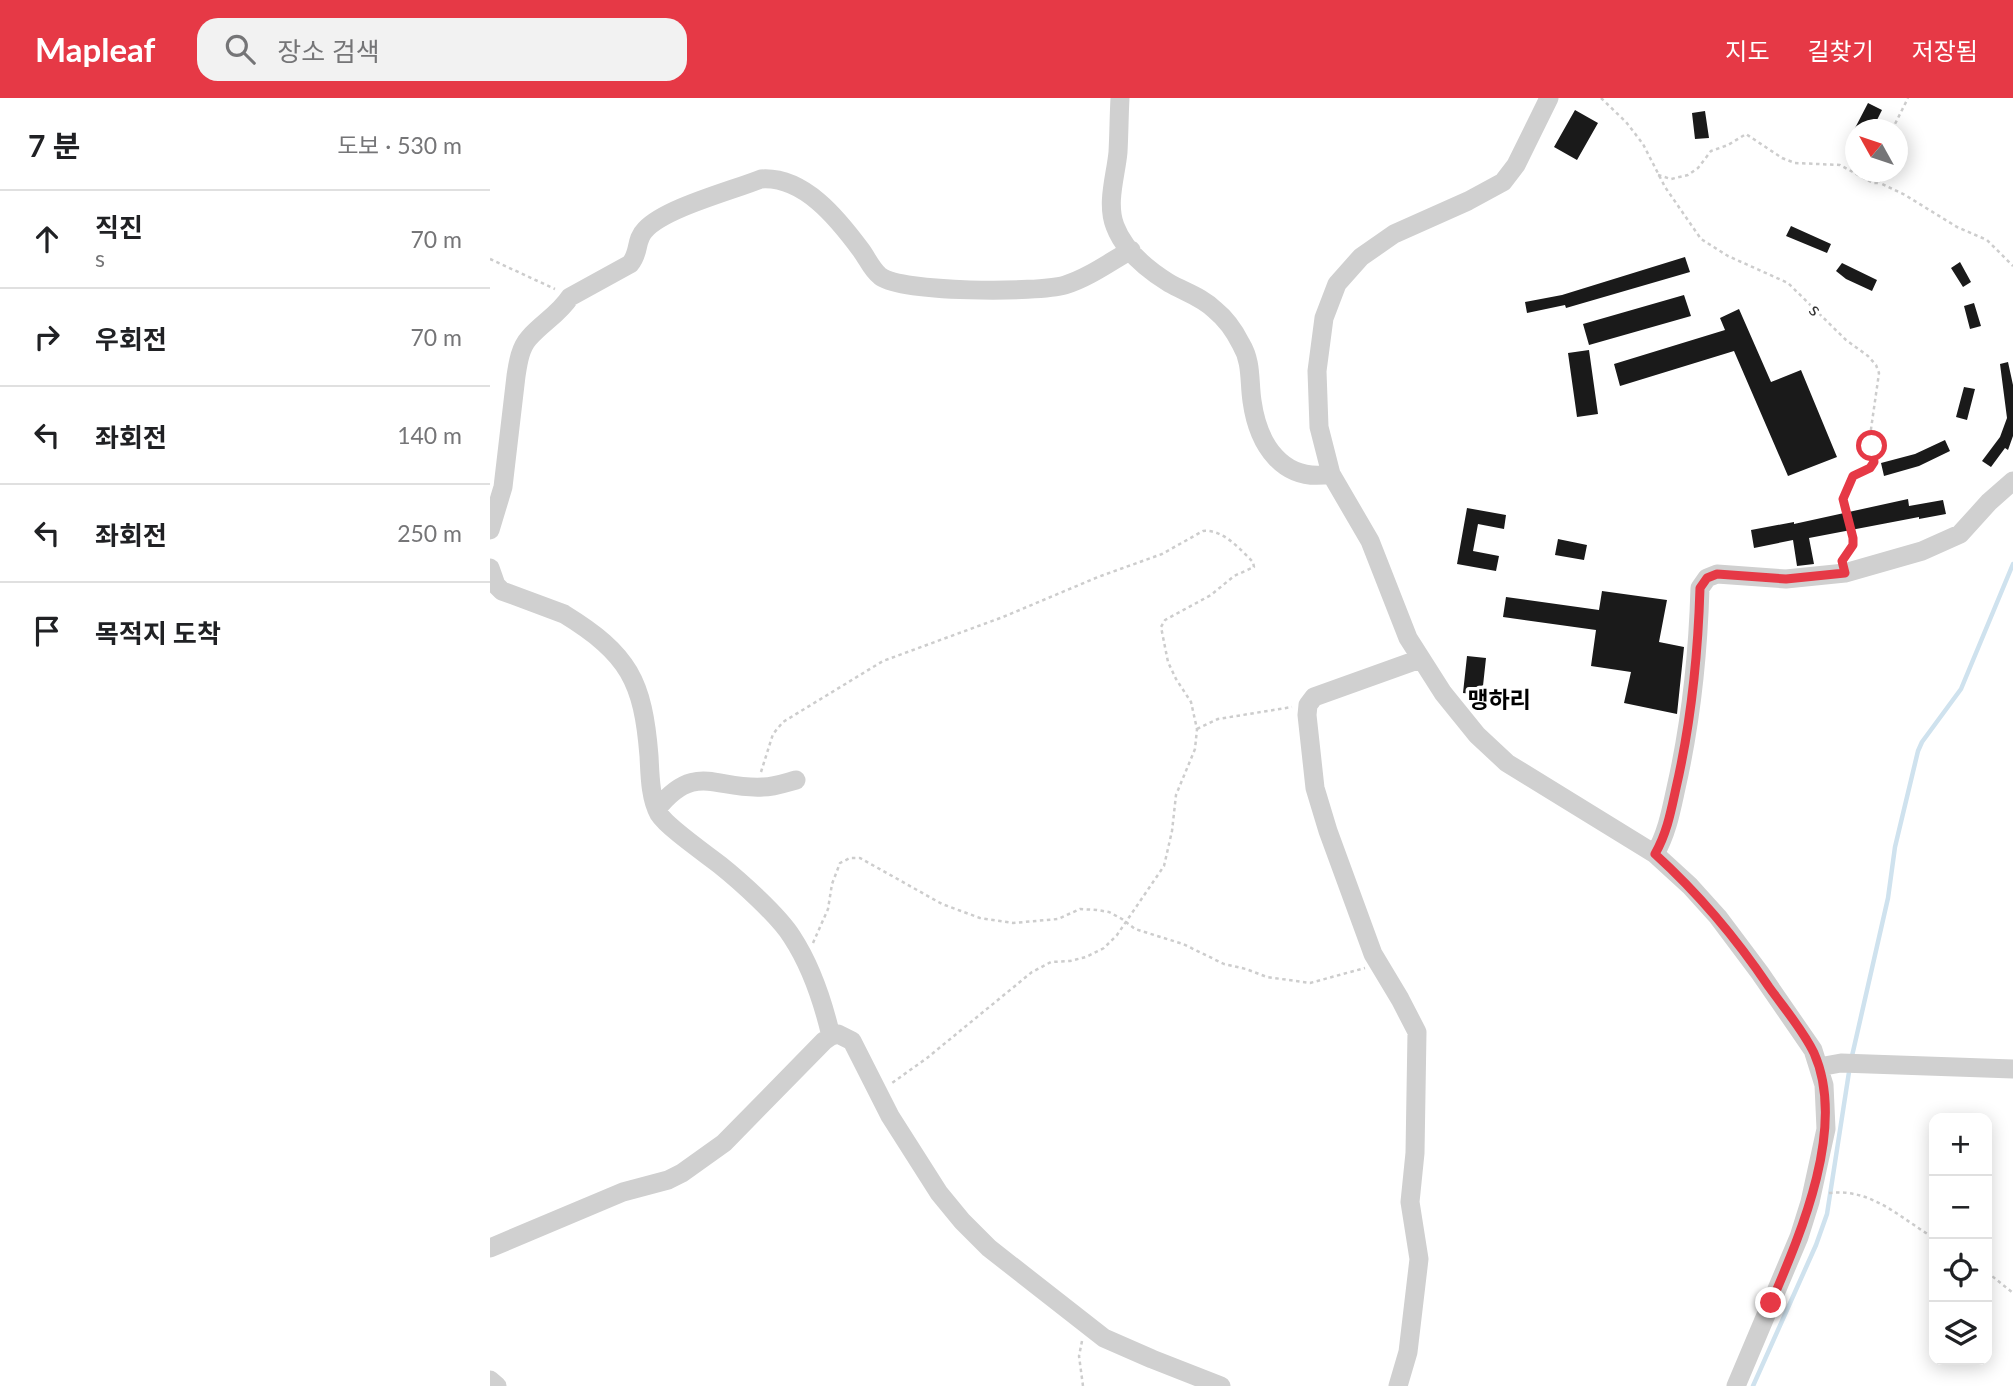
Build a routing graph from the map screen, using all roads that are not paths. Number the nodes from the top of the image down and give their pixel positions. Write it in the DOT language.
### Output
graph roads {
  1 [pos="1120,98"];
  2 [pos="1549,98"];
  3 [pos="1131,250"];
  4 [pos="1331,474"];
  5 [pos="2013,481"];
  6 [pos="490,530"];
  7 [pos="490,568"];
  8 [pos="1420,659"];
  9 [pos="796,780"];
  10 [pos="657,809"];
  11 [pos="1655,854"];
  12 [pos="831,1035"];
  13 [pos="1819,1067"];
  14 [pos="2013,1069"];
  15 [pos="490,1248"];
  16 [pos="490,1380"];
  17 [pos="497,1386"];
  18 [pos="1221,1386"];
  19 [pos="1398,1386"];
  20 [pos="1736,1386"];
  1 -- 3 [label="street"];
  2 -- 4 [label="street"];
  3 -- 4 [label="street"];
  3 -- 6 [label="street"];
  4 -- 8 [label="street"];
  5 -- 11 [label="street"];
  7 -- 10 [label="street"];
  8 -- 11 [label="street"];
  8 -- 19 [label="street"];
  9 -- 10 [label="street"];
  10 -- 12 [label="street"];
  11 -- 13 [label="street"];
  12 -- 15 [label="street"];
  12 -- 18 [label="street"];
  13 -- 14 [label="street"];
  13 -- 20 [label="street"];
  16 -- 17 [label="street"];
}
